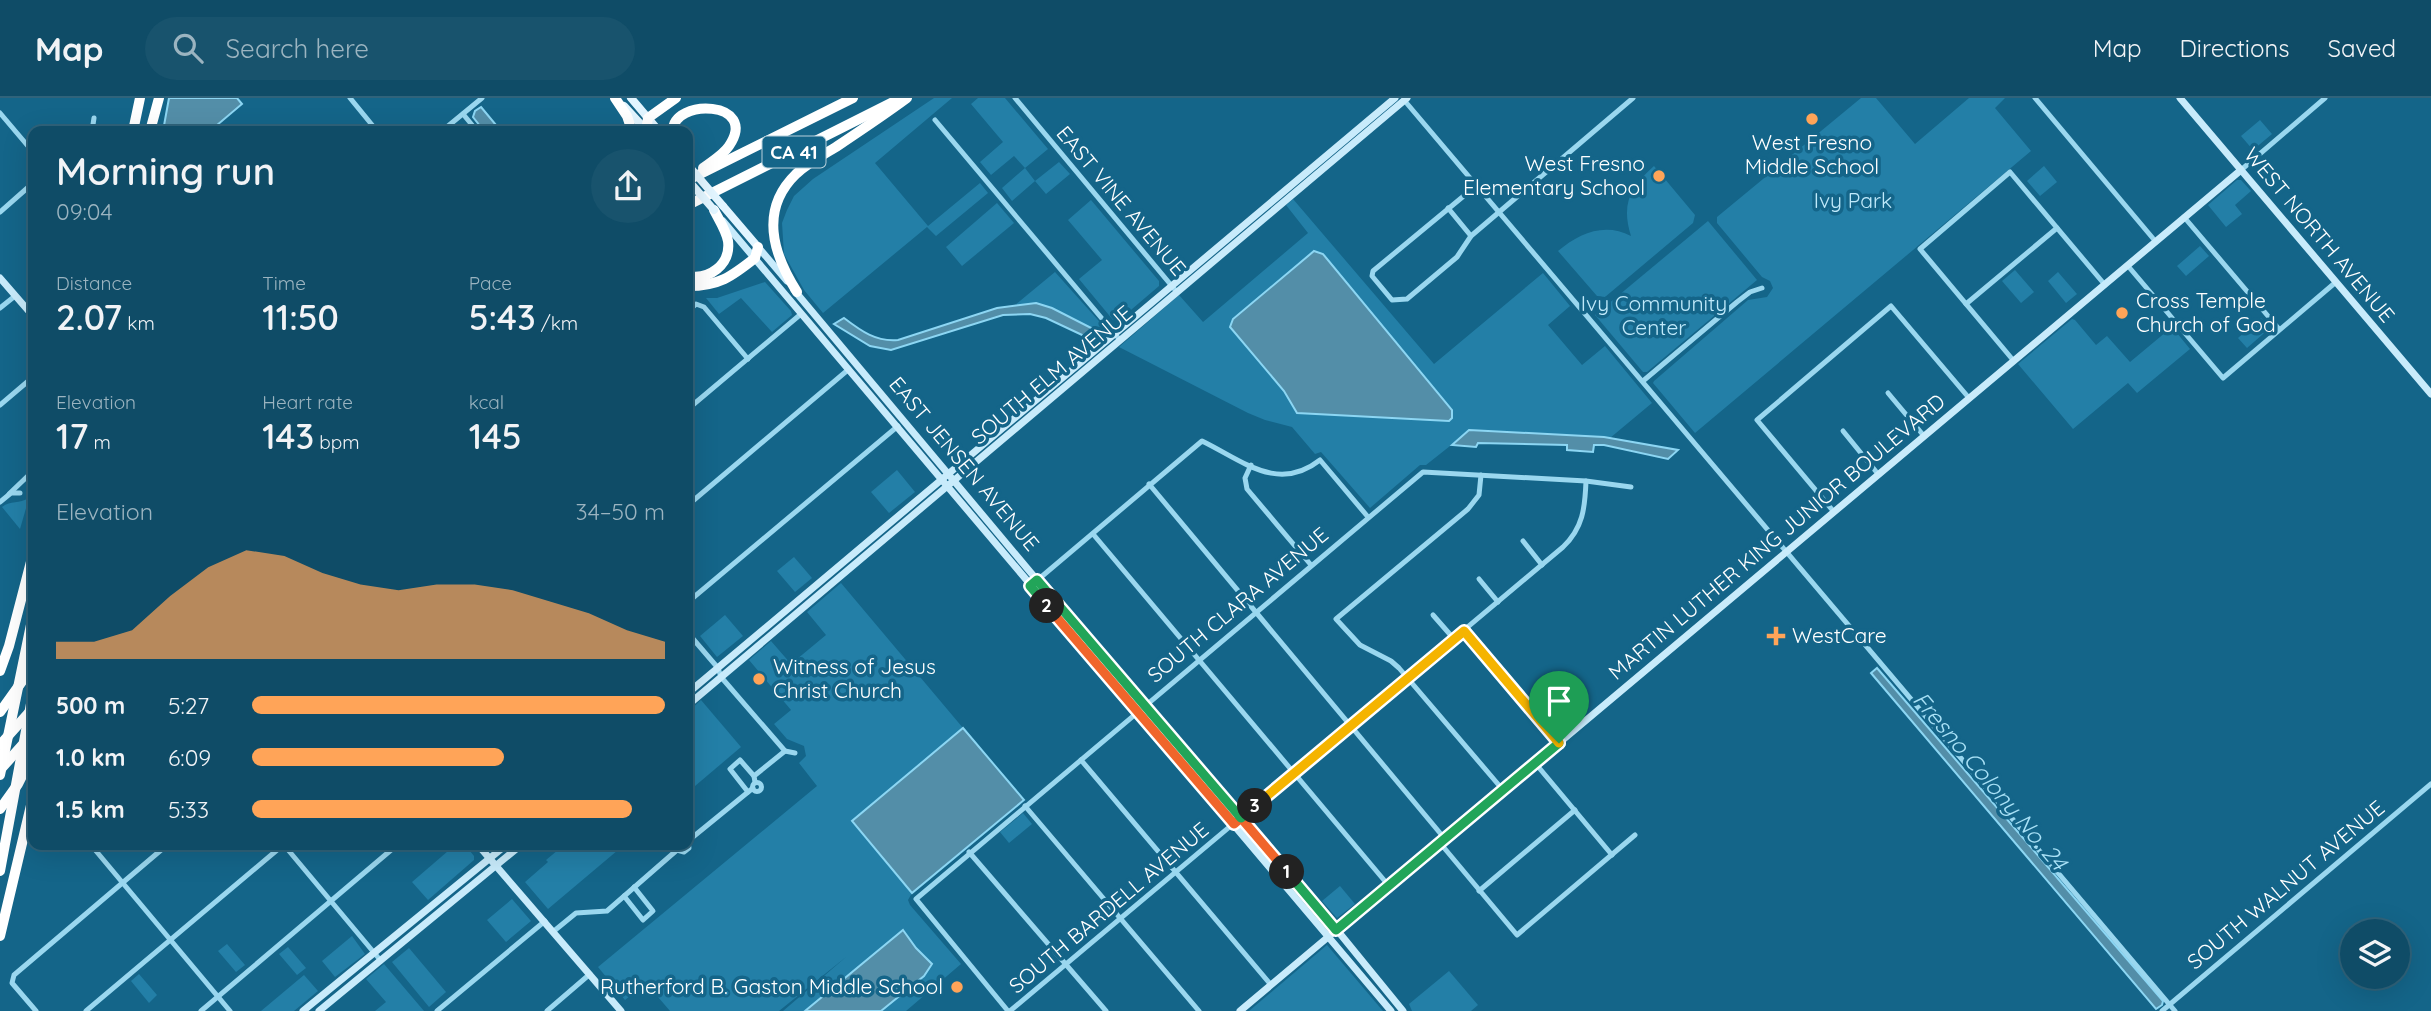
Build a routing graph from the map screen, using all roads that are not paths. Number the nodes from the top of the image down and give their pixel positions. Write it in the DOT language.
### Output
graph roads {
  1 [pos="139,98"];
  2 [pos="158,98"];
  3 [pos="350,98"];
  4 [pos="482,98"];
  5 [pos="616,98"];
  6 [pos="631,98"];
  7 [pos="676,98"];
  8 [pos="853,98"];
  9 [pos="900,98"];
  10 [pos="907,98"];
  11 [pos="1015,98"];
  12 [pos="1395,98"];
  13 [pos="1633,98"];
  14 [pos="2035,98"];
  15 [pos="2180,98"];
  16 [pos="2325,98"];
  17 [pos="1405,99"];
  18 [pos="0,113"];
  19 [pos="463,114"];
  20 [pos="94,118"];
  21 [pos="648,118"];
  22 [pos="935,120"];
  23 [pos="93,126"];
  24 [pos="134,126"];
  25 [pos="151,126"];
  26 [pos="373,126"];
  27 [pos="448,126"];
  28 [pos="473,126"];
  29 [pos="630,126"];
  30 [pos="641,126"];
  31 [pos="647,126"];
  32 [pos="655,126"];
  33 [pos="673,126"];
  34 [pos="28,146"];
  35 [pos="2241,170"];
  36 [pos="693,172"];
  37 [pos="693,176"];
  38 [pos="744,177"];
  39 [pos="693,178"];
  40 [pos="693,185"];
  41 [pos="1477,185"];
  42 [pos="28,188"];
  43 [pos="693,202"];
  44 [pos="719,208"];
  45 [pos="1448,208"];
  46 [pos="693,210"];
  47 [pos="0,212"];
  48 [pos="1499,213"];
  49 [pos="2184,217"];
  50 [pos="2057,228"];
  51 [pos="1471,236"];
  52 [pos="2156,242"];
  53 [pos="758,247"];
  54 [pos="755,258"];
  55 [pos="2128,266"];
  56 [pos="693,276"];
  57 [pos="0,278"];
  58 [pos="2336,282"];
  59 [pos="2105,285"];
  60 [pos="693,286"];
  61 [pos="1174,288"];
  62 [pos="1762,288"];
  63 [pos="797,292"];
  64 [pos="15,296"];
  65 [pos="1966,304"];
  66 [pos="0,308"];
  67 [pos="693,308"];
  68 [pos="28,310"];
  69 [pos="801,314"];
  70 [pos="2279,329"];
  71 [pos="833,335"];
  72 [pos="1118,337"];
  73 [pos="748,359"];
  74 [pos="2013,360"];
  75 [pos="849,369"];
  76 [pos="28,381"];
  77 [pos="1643,382"];
  78 [pos="880,390"];
  79 [pos="1888,393"];
  80 [pos="2431,394"];
  81 [pos="1969,398"];
  82 [pos="0,405"];
  83 [pos="693,405"];
  84 [pos="898,426"];
  85 [pos="1843,431"];
  86 [pos="1924,436"];
  87 [pos="1251,465"];
  88 [pos="949,473"];
  89 [pos="1878,474"];
  90 [pos="1481,475"];
  91 [pos="28,476"];
  92 [pos="942,479"];
  93 [pos="955,480"];
  94 [pos="1586,481"];
  95 [pos="1149,484"];
  96 [pos="948,486"];
  97 [pos="1631,487"];
  98 [pos="20,493"];
  99 [pos="9,494"];
  100 [pos="693,501"];
  101 [pos="0,502"];
  102 [pos="1834,512"];
  103 [pos="1368,517"];
  104 [pos="1093,534"];
  105 [pos="1523,541"];
  106 [pos="1786,552"];
  107 [pos="1311,565"];
  108 [pos="1542,565"];
  109 [pos="28,573"];
  110 [pos="1479,579"];
  111 [pos="1037,580"];
  112 [pos="1030,586"];
  113 [pos="693,598"];
  114 [pos="1498,602"];
  115 [pos="1255,612"];
  116 [pos="1433,615"];
  117 [pos="1464,631"];
  118 [pos="28,639"];
  119 [pos="693,639"];
  120 [pos="1454,639"];
  121 [pos="1200,659"];
  122 [pos="718,667"];
  123 [pos="0,671"];
  124 [pos="28,673"];
  125 [pos="721,677"];
  126 [pos="1408,678"];
  127 [pos="693,689"];
  128 [pos="693,701"];
  129 [pos="1143,705"];
  130 [pos="0,712"];
  131 [pos="1136,712"];
  132 [pos="28,714"];
  133 [pos="28,720"];
  134 [pos="1350,726"];
  135 [pos="28,739"];
  136 [pos="1559,743"];
  137 [pos="0,746"];
  138 [pos="785,751"];
  139 [pos="795,753"];
  140 [pos="1082,760"];
  141 [pos="1535,763"];
  142 [pos="28,764"];
  143 [pos="0,772"];
  144 [pos="1294,774"];
  145 [pos="2431,784"];
  146 [pos="1503,790"];
  147 [pos="1025,806"];
  148 [pos="0,809"];
  149 [pos="1574,810"];
  150 [pos="28,818"];
  151 [pos="1241,818"];
  152 [pos="1234,824"];
  153 [pos="1635,835"];
  154 [pos="693,837"];
  155 [pos="1443,841"];
  156 [pos="95,850"];
  157 [pos="161,850"];
  158 [pos="278,850"];
  159 [pos="288,850"];
  160 [pos="391,850"];
  161 [pos="482,850"];
  162 [pos="500,850"];
  163 [pos="515,850"];
  164 [pos="675,850"];
  165 [pos="969,852"];
  166 [pos="1612,855"];
  167 [pos="490,859"];
  168 [pos="496,866"];
  169 [pos="0,871"];
  170 [pos="1176,873"];
  171 [pos="123,884"];
  172 [pos="1389,886"];
  173 [pos="634,887"];
  174 [pos="1479,891"];
  175 [pos="624,896"];
  176 [pos="330,901"];
  177 [pos="1121,919"];
  178 [pos="545,920"];
  179 [pos="1336,930"];
  180 [pos="554,931"];
  181 [pos="0,936"];
  182 [pos="1329,936"];
  183 [pos="170,940"];
  184 [pos="374,952"];
  185 [pos="381,961"];
  186 [pos="1066,965"];
  187 [pos="590,974"];
  188 [pos="1271,985"];
  189 [pos="218,997"];
  190 [pos="2170,1004"];
  191 [pos="36,1011"];
  192 [pos="86,1011"];
  193 [pos="201,1011"];
  194 [pos="230,1011"];
  195 [pos="303,1011"];
  196 [pos="319,1011"];
  197 [pos="437,1011"];
  198 [pos="547,1011"];
  199 [pos="621,1011"];
  200 [pos="1009,1011"];
  201 [pos="1106,1011"];
  202 [pos="1199,1011"];
  203 [pos="1240,1011"];
  204 [pos="1391,1011"];
  205 [pos="1403,1011"];
  206 [pos="2162,1011"];
  207 [pos="2175,1011"];
  1 -- 24 [label="highway"];
  2 -- 25 [label="highway"];
  3 -- 26 [label="street"];
  4 -- 19 [label="street"];
  5 -- 29 [label="highway"];
  5 -- 30 [label="main road"];
  6 -- 21 [label="main road"];
  7 -- 21 [label="highway"];
  8 -- 39 [label="highway, CA 41"];
  9 -- 38 [label="highway, CA 41"];
  10 -- 63 [label="highway"];
  11 -- 61 [label="street, EAST VINE AVENUE"];
  12 -- 61 [label="main road, SOUTH ELM AVENUE"];
  13 -- 48 [label="street"];
  14 -- 52 [label="street"];
  15 -- 35 [label="main road, WEST NORTH AVENUE"];
  16 -- 35 [label="street"];
  17 -- 41 [label="street"];
  17 -- 61 [label="main road, SOUTH ELM AVENUE"];
  18 -- 34 [label="street"];
  19 -- 27 [label="street"];
  19 -- 28 [label="street"];
  20 -- 23 [label="street"];
  21 -- 31 [label="highway"];
  21 -- 32 [label="main road"];
  22 -- 72 [label="street"];
  33 -- 37 [label="highway"];
  35 -- 49 [label="main road, MARTIN LUTHER KING JUNIOR BOULEVARD"];
  35 -- 58 [label="main road, WEST NORTH AVENUE"];
  36 -- 44 [label="main road, EAST JENSEN AVENUE, bridge"];
  38 -- 43 [label="highway, CA 41"];
  38 -- 46 [label="highway"];
  40 -- 44 [label="main road, EAST JENSEN AVENUE, bridge"];
  41 -- 45 [label="street"];
  41 -- 48 [label="street"];
  42 -- 47 [label="street"];
  44 -- 53 [label="main road, EAST JENSEN AVENUE"];
  44 -- 54 [label="main road, EAST JENSEN AVENUE"];
  44 -- 56 [label="highway"];
  45 -- 51 [label="street"];
  45 -- 51 [label="street"];
  48 -- 51 [label="street"];
  48 -- 77 [label="street"];
  49 -- 52 [label="main road, MARTIN LUTHER KING JUNIOR BOULEVARD"];
  49 -- 70 [label="street"];
  50 -- 59 [label="street"];
  50 -- 65 [label="street"];
  50 -- 65 [label="street"];
  52 -- 55 [label="main road, MARTIN LUTHER KING JUNIOR BOULEVARD"];
  53 -- 54 [label="highway"];
  53 -- 63 [label="main road, EAST JENSEN AVENUE"];
  54 -- 60 [label="highway"];
  54 -- 69 [label="main road, EAST JENSEN AVENUE"];
  55 -- 59 [label="main road, MARTIN LUTHER KING JUNIOR BOULEVARD"];
  55 -- 70 [label="street"];
  57 -- 64 [label="main road"];
  58 -- 70 [label="street"];
  58 -- 80 [label="main road, WEST NORTH AVENUE"];
  59 -- 74 [label="main road, MARTIN LUTHER KING JUNIOR BOULEVARD"];
  61 -- 72 [label="main road, SOUTH ELM AVENUE"];
  62 -- 77 [label="street"];
  63 -- 71 [label="main road, EAST JENSEN AVENUE"];
  64 -- 66 [label="street"];
  64 -- 68 [label="main road"];
  65 -- 74 [label="street"];
  67 -- 73 [label="street"];
  69 -- 71 [label="main road"];
  69 -- 73 [label="street"];
  69 -- 75 [label="main road, EAST JENSEN AVENUE"];
  71 -- 78 [label="main road, EAST JENSEN AVENUE"];
  72 -- 88 [label="main road, SOUTH ELM AVENUE"];
  72 -- 93 [label="main road, SOUTH ELM AVENUE"];
  73 -- 83 [label="street"];
  74 -- 81 [label="main road, MARTIN LUTHER KING JUNIOR BOULEVARD"];
  75 -- 78 [label="main road"];
  75 -- 84 [label="main road, EAST JENSEN AVENUE"];
  75 -- 100 [label="street"];
  76 -- 82 [label="street"];
  77 -- 106 [label="street"];
  78 -- 88 [label="main road, EAST JENSEN AVENUE"];
  79 -- 86 [label="street"];
  81 -- 86 [label="main road, MARTIN LUTHER KING JUNIOR BOULEVARD"];
  81 -- 102 [label="street"];
  84 -- 92 [label="main road, EAST JENSEN AVENUE"];
  84 -- 113 [label="street"];
  85 -- 89 [label="street"];
  86 -- 89 [label="main road, MARTIN LUTHER KING JUNIOR BOULEVARD"];
  87 -- 95 [label="street"];
  87 -- 103 [label="street"];
  87 -- 107 [label="street"];
  88 -- 92 [label="main road, SOUTH ELM AVENUE"];
  88 -- 93 [label="main road, EAST JENSEN AVENUE"];
  89 -- 102 [label="main road, MARTIN LUTHER KING JUNIOR BOULEVARD"];
  90 -- 94 [label="street"];
  90 -- 103 [label="street, SOUTH CLARA AVENUE"];
  90 -- 126 [label="street"];
  91 -- 99 [label="street"];
  92 -- 96 [label="main road, EAST JENSEN AVENUE"];
  92 -- 122 [label="main road, SOUTH ELM AVENUE"];
  93 -- 96 [label="main road, SOUTH ELM AVENUE"];
  93 -- 111 [label="main road, EAST JENSEN AVENUE"];
  94 -- 97 [label="street"];
  94 -- 108 [label="street, SOUTH BARDELL AVENUE"];
  95 -- 104 [label="street"];
  95 -- 115 [label="street"];
  96 -- 112 [label="main road, EAST JENSEN AVENUE"];
  96 -- 125 [label="main road, SOUTH ELM AVENUE"];
  98 -- 99 [label="street"];
  99 -- 101 [label="street"];
  102 -- 106 [label="main road, MARTIN LUTHER KING JUNIOR BOULEVARD"];
  103 -- 107 [label="street, SOUTH CLARA AVENUE"];
  104 -- 111 [label="street"];
  104 -- 121 [label="street"];
  105 -- 108 [label="street"];
  106 -- 136 [label="main road, MARTIN LUTHER KING JUNIOR BOULEVARD"];
  106 -- 190 [label="street"];
  107 -- 115 [label="street, SOUTH CLARA AVENUE"];
  108 -- 114 [label="street, SOUTH BARDELL AVENUE"];
  109 -- 123 [label="highway"];
  110 -- 114 [label="street"];
  111 -- 112 [label="street"];
  111 -- 129 [label="main road, EAST JENSEN AVENUE"];
  112 -- 131 [label="main road, EAST JENSEN AVENUE"];
  114 -- 117 [label="street, SOUTH BARDELL AVENUE"];
  115 -- 121 [label="street, SOUTH CLARA AVENUE"];
  115 -- 134 [label="street"];
  116 -- 120 [label="street"];
  117 -- 120 [label="street, SOUTH BARDELL AVENUE"];
  117 -- 136 [label="street"];
  118 -- 143 [label="highway"];
  119 -- 122 [label="street"];
  120 -- 126 [label="street, SOUTH BARDELL AVENUE"];
  121 -- 129 [label="street, SOUTH CLARA AVENUE"];
  121 -- 144 [label="street"];
  122 -- 125 [label="street"];
  122 -- 127 [label="main road, SOUTH ELM AVENUE"];
  124 -- 130 [label="highway, bridge"];
  125 -- 128 [label="main road, SOUTH ELM AVENUE"];
  125 -- 138 [label="street"];
  126 -- 134 [label="street, SOUTH BARDELL AVENUE"];
  126 -- 146 [label="street"];
  129 -- 131 [label="street, SOUTH CLARA AVENUE"];
  129 -- 151 [label="main road, EAST JENSEN AVENUE"];
  131 -- 140 [label="street, SOUTH CLARA AVENUE"];
  131 -- 152 [label="main road, EAST JENSEN AVENUE"];
  132 -- 137 [label="highway, bridge"];
  133 -- 169 [label="highway"];
  134 -- 144 [label="street, SOUTH BARDELL AVENUE"];
  134 -- 155 [label="street"];
  135 -- 143 [label="highway, bridge"];
  136 -- 141 [label="main road, MARTIN LUTHER KING JUNIOR BOULEVARD"];
  138 -- 139 [label="street"];
  138 -- 154 [label="street"];
  140 -- 147 [label="street, SOUTH CLARA AVENUE"];
  140 -- 170 [label="street"];
  141 -- 146 [label="main road, MARTIN LUTHER KING JUNIOR BOULEVARD"];
  141 -- 149 [label="street"];
  142 -- 148 [label="highway, bridge"];
  144 -- 151 [label="street, SOUTH BARDELL AVENUE"];
  144 -- 172 [label="street"];
  145 -- 190 [label="street, SOUTH WALNUT AVENUE"];
  146 -- 155 [label="main road, MARTIN LUTHER KING JUNIOR BOULEVARD"];
  147 -- 165 [label="street, SOUTH CLARA AVENUE"];
  147 -- 177 [label="street"];
  149 -- 166 [label="street"];
  149 -- 174 [label="street"];
  150 -- 181 [label="highway"];
  151 -- 152 [label="street, SOUTH BARDELL AVENUE"];
  151 -- 179 [label="main road, EAST JENSEN AVENUE"];
  152 -- 170 [label="street, SOUTH BARDELL AVENUE"];
  152 -- 182 [label="main road, EAST JENSEN AVENUE"];
  153 -- 166 [label="street"];
  155 -- 172 [label="main road, MARTIN LUTHER KING JUNIOR BOULEVARD"];
  155 -- 174 [label="street"];
  156 -- 171 [label="street"];
  157 -- 171 [label="street"];
  158 -- 183 [label="street"];
  159 -- 176 [label="street"];
  160 -- 176 [label="street"];
  161 -- 167 [label="main road"];
  162 -- 167 [label="main road"];
  163 -- 168 [label="main road"];
  164 -- 173 [label="street"];
  165 -- 186 [label="street"];
  165 -- 200 [label="street, SOUTH CLARA AVENUE"];
  166 -- 174 [label="street"];
  167 -- 168 [label="main road"];
  167 -- 184 [label="main road"];
  168 -- 178 [label="main road"];
  168 -- 185 [label="main road"];
  170 -- 177 [label="street, SOUTH BARDELL AVENUE"];
  170 -- 188 [label="street"];
  171 -- 183 [label="street"];
  171 -- 191 [label="street"];
  172 -- 179 [label="main road, MARTIN LUTHER KING JUNIOR BOULEVARD"];
  173 -- 175 [label="street"];
  173 -- 175 [label="street"];
  175 -- 180 [label="street"];
  176 -- 184 [label="street"];
  176 -- 189 [label="street"];
  177 -- 186 [label="street, SOUTH BARDELL AVENUE"];
  177 -- 202 [label="street"];
  178 -- 180 [label="main road"];
  178 -- 197 [label="street"];
  179 -- 182 [label="main road, MARTIN LUTHER KING JUNIOR BOULEVARD"];
  179 -- 205 [label="main road, EAST JENSEN AVENUE"];
  180 -- 187 [label="main road"];
  182 -- 188 [label="main road, MARTIN LUTHER KING JUNIOR BOULEVARD"];
  182 -- 204 [label="main road, EAST JENSEN AVENUE"];
  183 -- 189 [label="street"];
  183 -- 192 [label="street"];
  184 -- 185 [label="street"];
  184 -- 195 [label="main road"];
  185 -- 196 [label="main road"];
  186 -- 200 [label="street, SOUTH BARDELL AVENUE"];
  186 -- 201 [label="street"];
  187 -- 198 [label="street"];
  187 -- 199 [label="main road"];
  188 -- 203 [label="main road, MARTIN LUTHER KING JUNIOR BOULEVARD"];
  189 -- 193 [label="street"];
  189 -- 194 [label="street"];
  190 -- 206 [label="street, SOUTH WALNUT AVENUE"];
  190 -- 207 [label="street"];
}
